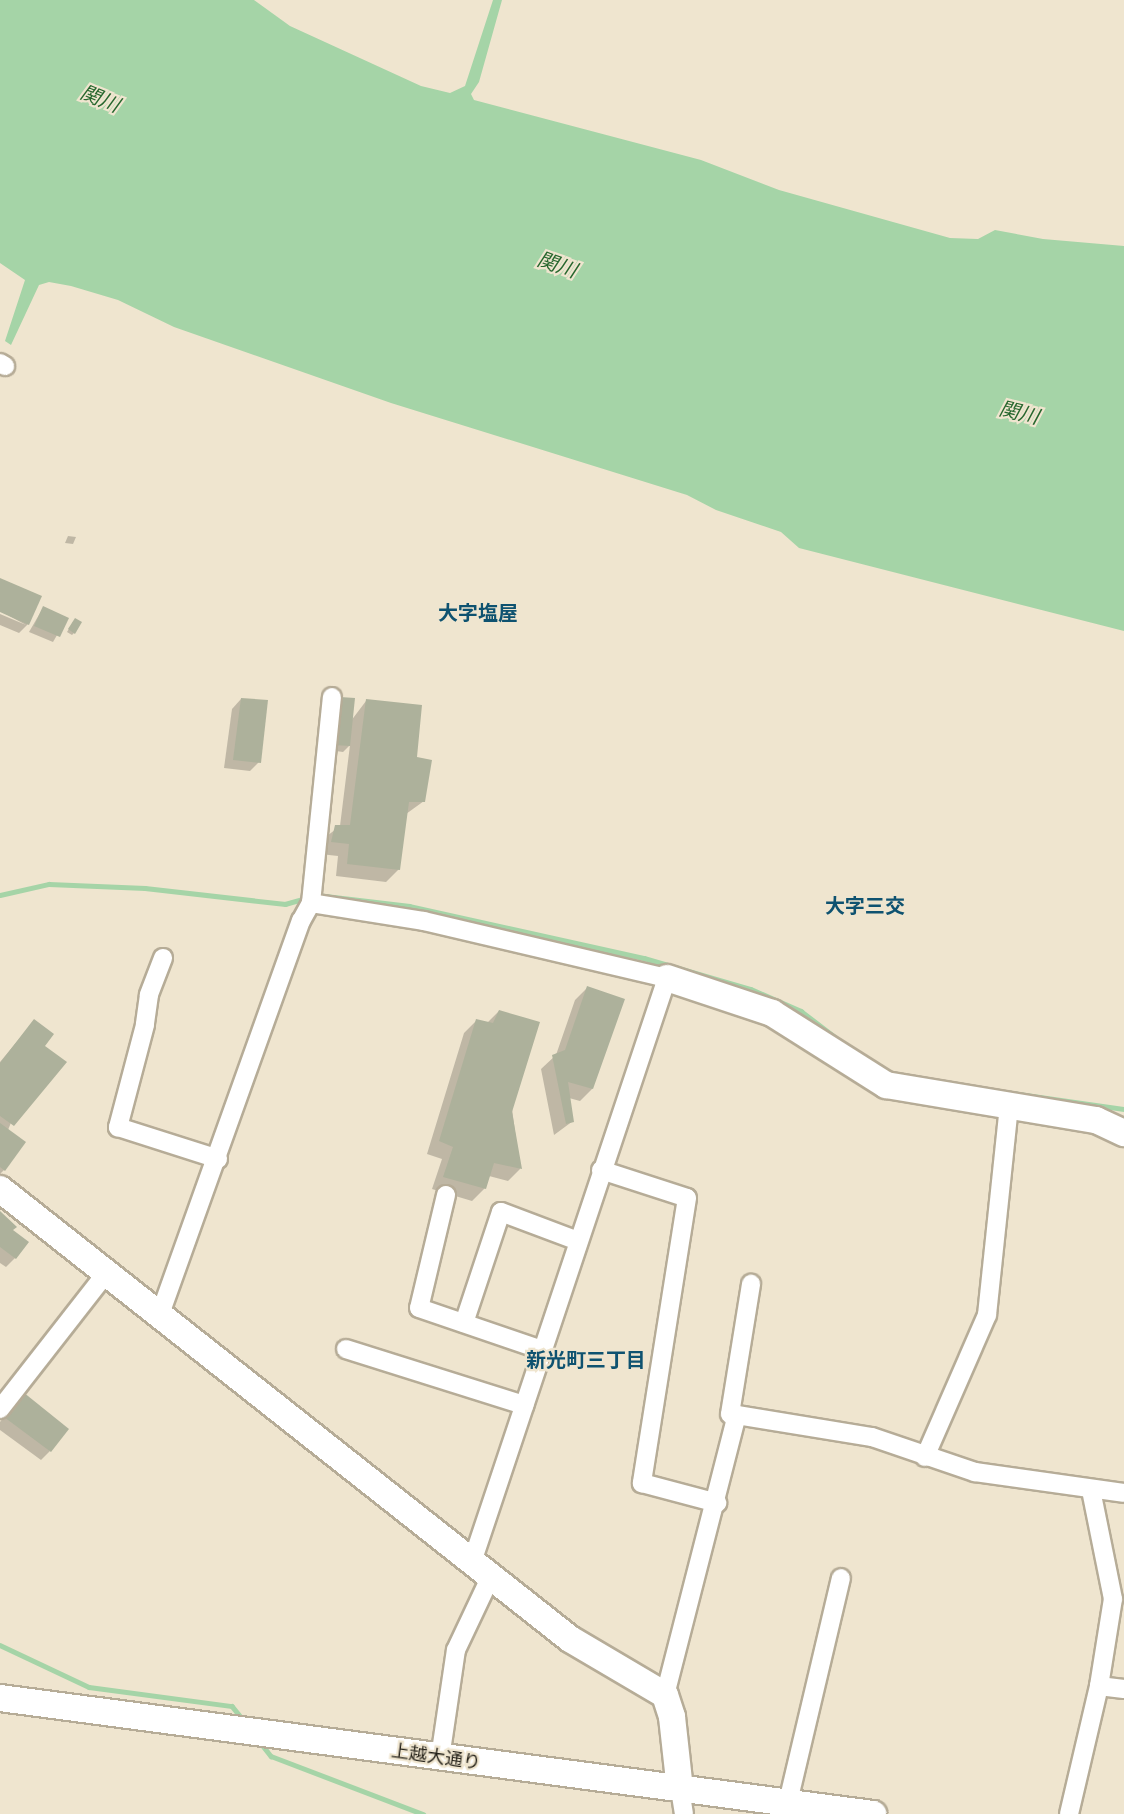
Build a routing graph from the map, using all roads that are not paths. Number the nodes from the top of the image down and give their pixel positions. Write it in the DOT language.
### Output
graph roads {
  1 [pos="332,697"];
  2 [pos="311,903"];
  3 [pos="163,958"];
  4 [pos="667,978"];
  5 [pos="1010,1107"];
  6 [pos="1124,1133"];
  7 [pos="218,1159"];
  8 [pos="601,1170"];
  9 [pos="0,1189"];
  10 [pos="446,1195"];
  11 [pos="578,1241"];
  12 [pos="107,1272"];
  13 [pos="751,1284"];
  14 [pos="159,1317"];
  15 [pos="464,1323"];
  16 [pos="346,1349"];
  17 [pos="542,1350"];
  18 [pos="524,1405"];
  19 [pos="0,1409"];
  20 [pos="737,1415"];
  21 [pos="925,1457"];
  22 [pos="1091,1490"];
  23 [pos="1124,1493"];
  24 [pos="717,1503"];
  25 [pos="482,1566"];
  26 [pos="841,1578"];
  27 [pos="1118,1600"];
  28 [pos="1098,1686"];
  29 [pos="1124,1689"];
  30 [pos="665,1695"];
  31 [pos="0,1698"];
  32 [pos="440,1758"];
  33 [pos="682,1802"];
  34 [pos="788,1802"];
  35 [pos="820,1810"];
  36 [pos="873,1814"];
  37 [pos="1069,1814"];
  1 -- 2 [label="street"];
  2 -- 4 [label="street"];
  2 -- 7 [label="street"];
  3 -- 7 [label="street"];
  4 -- 5 [label="street"];
  4 -- 8 [label="street"];
  5 -- 6 [label="street"];
  5 -- 21 [label="street"];
  7 -- 14 [label="street"];
  8 -- 11 [label="street"];
  8 -- 24 [label="street"];
  9 -- 12 [label="street"];
  10 -- 15 [label="street"];
  11 -- 15 [label="street"];
  11 -- 17 [label="street"];
  12 -- 14 [label="street"];
  12 -- 19 [label="street"];
  13 -- 20 [label="street"];
  14 -- 25 [label="street"];
  15 -- 17 [label="street"];
  16 -- 18 [label="street"];
  17 -- 18 [label="street"];
  18 -- 25 [label="street"];
  20 -- 21 [label="street"];
  20 -- 24 [label="street"];
  21 -- 22 [label="street"];
  22 -- 23 [label="street"];
  22 -- 27 [label="street"];
  24 -- 30 [label="street"];
  25 -- 30 [label="street"];
  25 -- 32 [label="street"];
  26 -- 34 [label="street"];
  27 -- 28 [label="street"];
  28 -- 29 [label="street"];
  28 -- 37 [label="street"];
  30 -- 33 [label="street"];
  31 -- 32 [label="street, 上越大通り"];
  32 -- 33 [label="street, 上越大通り"];
  33 -- 34 [label="street, 上越大通り"];
  34 -- 35 [label="street, 上越大通り"];
  35 -- 36 [label="street, 上越大通り"];
}
